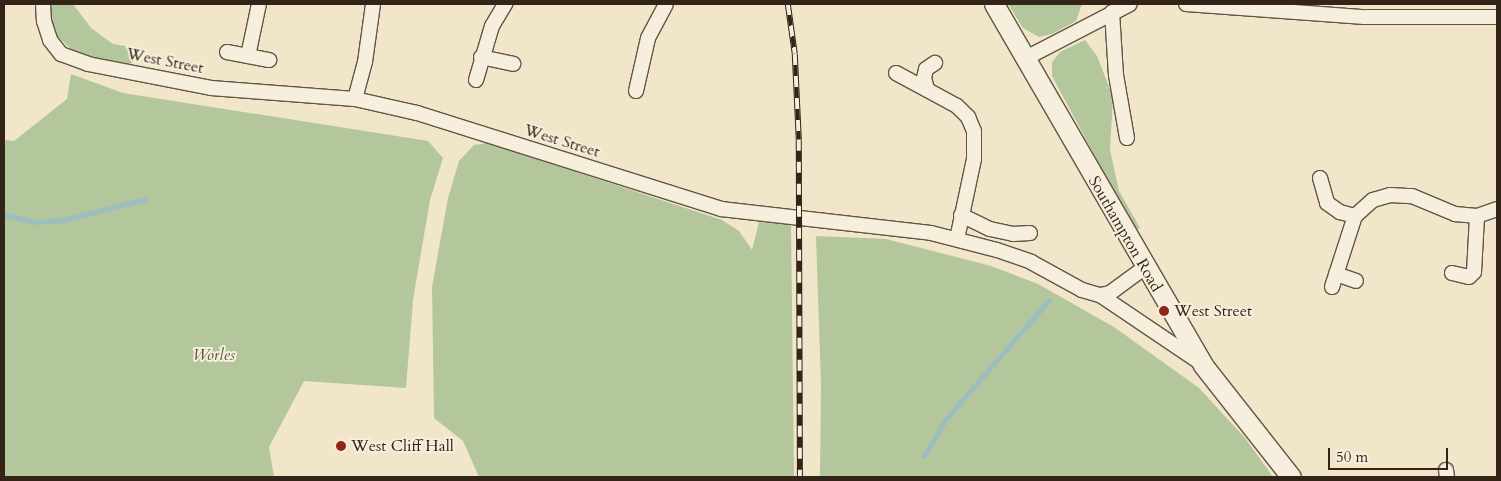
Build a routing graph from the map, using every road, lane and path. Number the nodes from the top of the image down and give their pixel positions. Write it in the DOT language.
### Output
graph roads {
  1 [pos="43,4"];
  2 [pos="259,4"];
  3 [pos="373,4"];
  4 [pos="505,4"];
  5 [pos="666,4"];
  6 [pos="994,4"];
  7 [pos="1130,4"];
  8 [pos="1186,4"];
  9 [pos="1112,12"];
  10 [pos="1497,17"];
  11 [pos="227,52"];
  12 [pos="248,56"];
  13 [pos="481,57"];
  14 [pos="1024,59"];
  15 [pos="268,60"];
  16 [pos="935,63"];
  17 [pos="513,64"];
  18 [pos="896,73"];
  19 [pos="476,80"];
  20 [pos="927,89"];
  21 [pos="636,91"];
  22 [pos="355,99"];
  23 [pos="1127,138"];
  24 [pos="1320,178"];
  25 [pos="1497,209"];
  26 [pos="961,216"];
  27 [pos="1355,216"];
  28 [pos="1477,216"];
  29 [pos="1030,233"];
  30 [pos="957,239"];
  31 [pos="1144,268"];
  32 [pos="1452,273"];
  33 [pos="1356,281"];
  34 [pos="1100,296"];
  35 [pos="1203,365"];
  36 [pos="1291,477"];
  1 -- 22 [label="street, West Street"];
  2 -- 12 [label="street"];
  3 -- 22 [label="street"];
  4 -- 13 [label="street"];
  5 -- 21 [label="street"];
  6 -- 14 [label="street, Southampton Road"];
  7 -- 9 [label="street"];
  8 -- 10 [label="street"];
  9 -- 14 [label="street"];
  9 -- 23 [label="street"];
  11 -- 12 [label="street"];
  12 -- 15 [label="street"];
  13 -- 17 [label="street"];
  13 -- 19 [label="street"];
  14 -- 31 [label="street, Southampton Road"];
  16 -- 20 [label="street"];
  18 -- 20 [label="street"];
  20 -- 26 [label="street"];
  22 -- 30 [label="street, West Street"];
  24 -- 27 [label="street"];
  25 -- 28 [label="street"];
  26 -- 29 [label="street"];
  26 -- 30 [label="street"];
  27 -- 28 [label="street"];
  27 -- 33 [label="street"];
  28 -- 32 [label="street"];
  30 -- 34 [label="street, West Street"];
  31 -- 34 [label="street"];
  31 -- 35 [label="street, Southampton Road"];
  34 -- 35 [label="street, West Street"];
  35 -- 36 [label="street, Southampton Road"];
}
